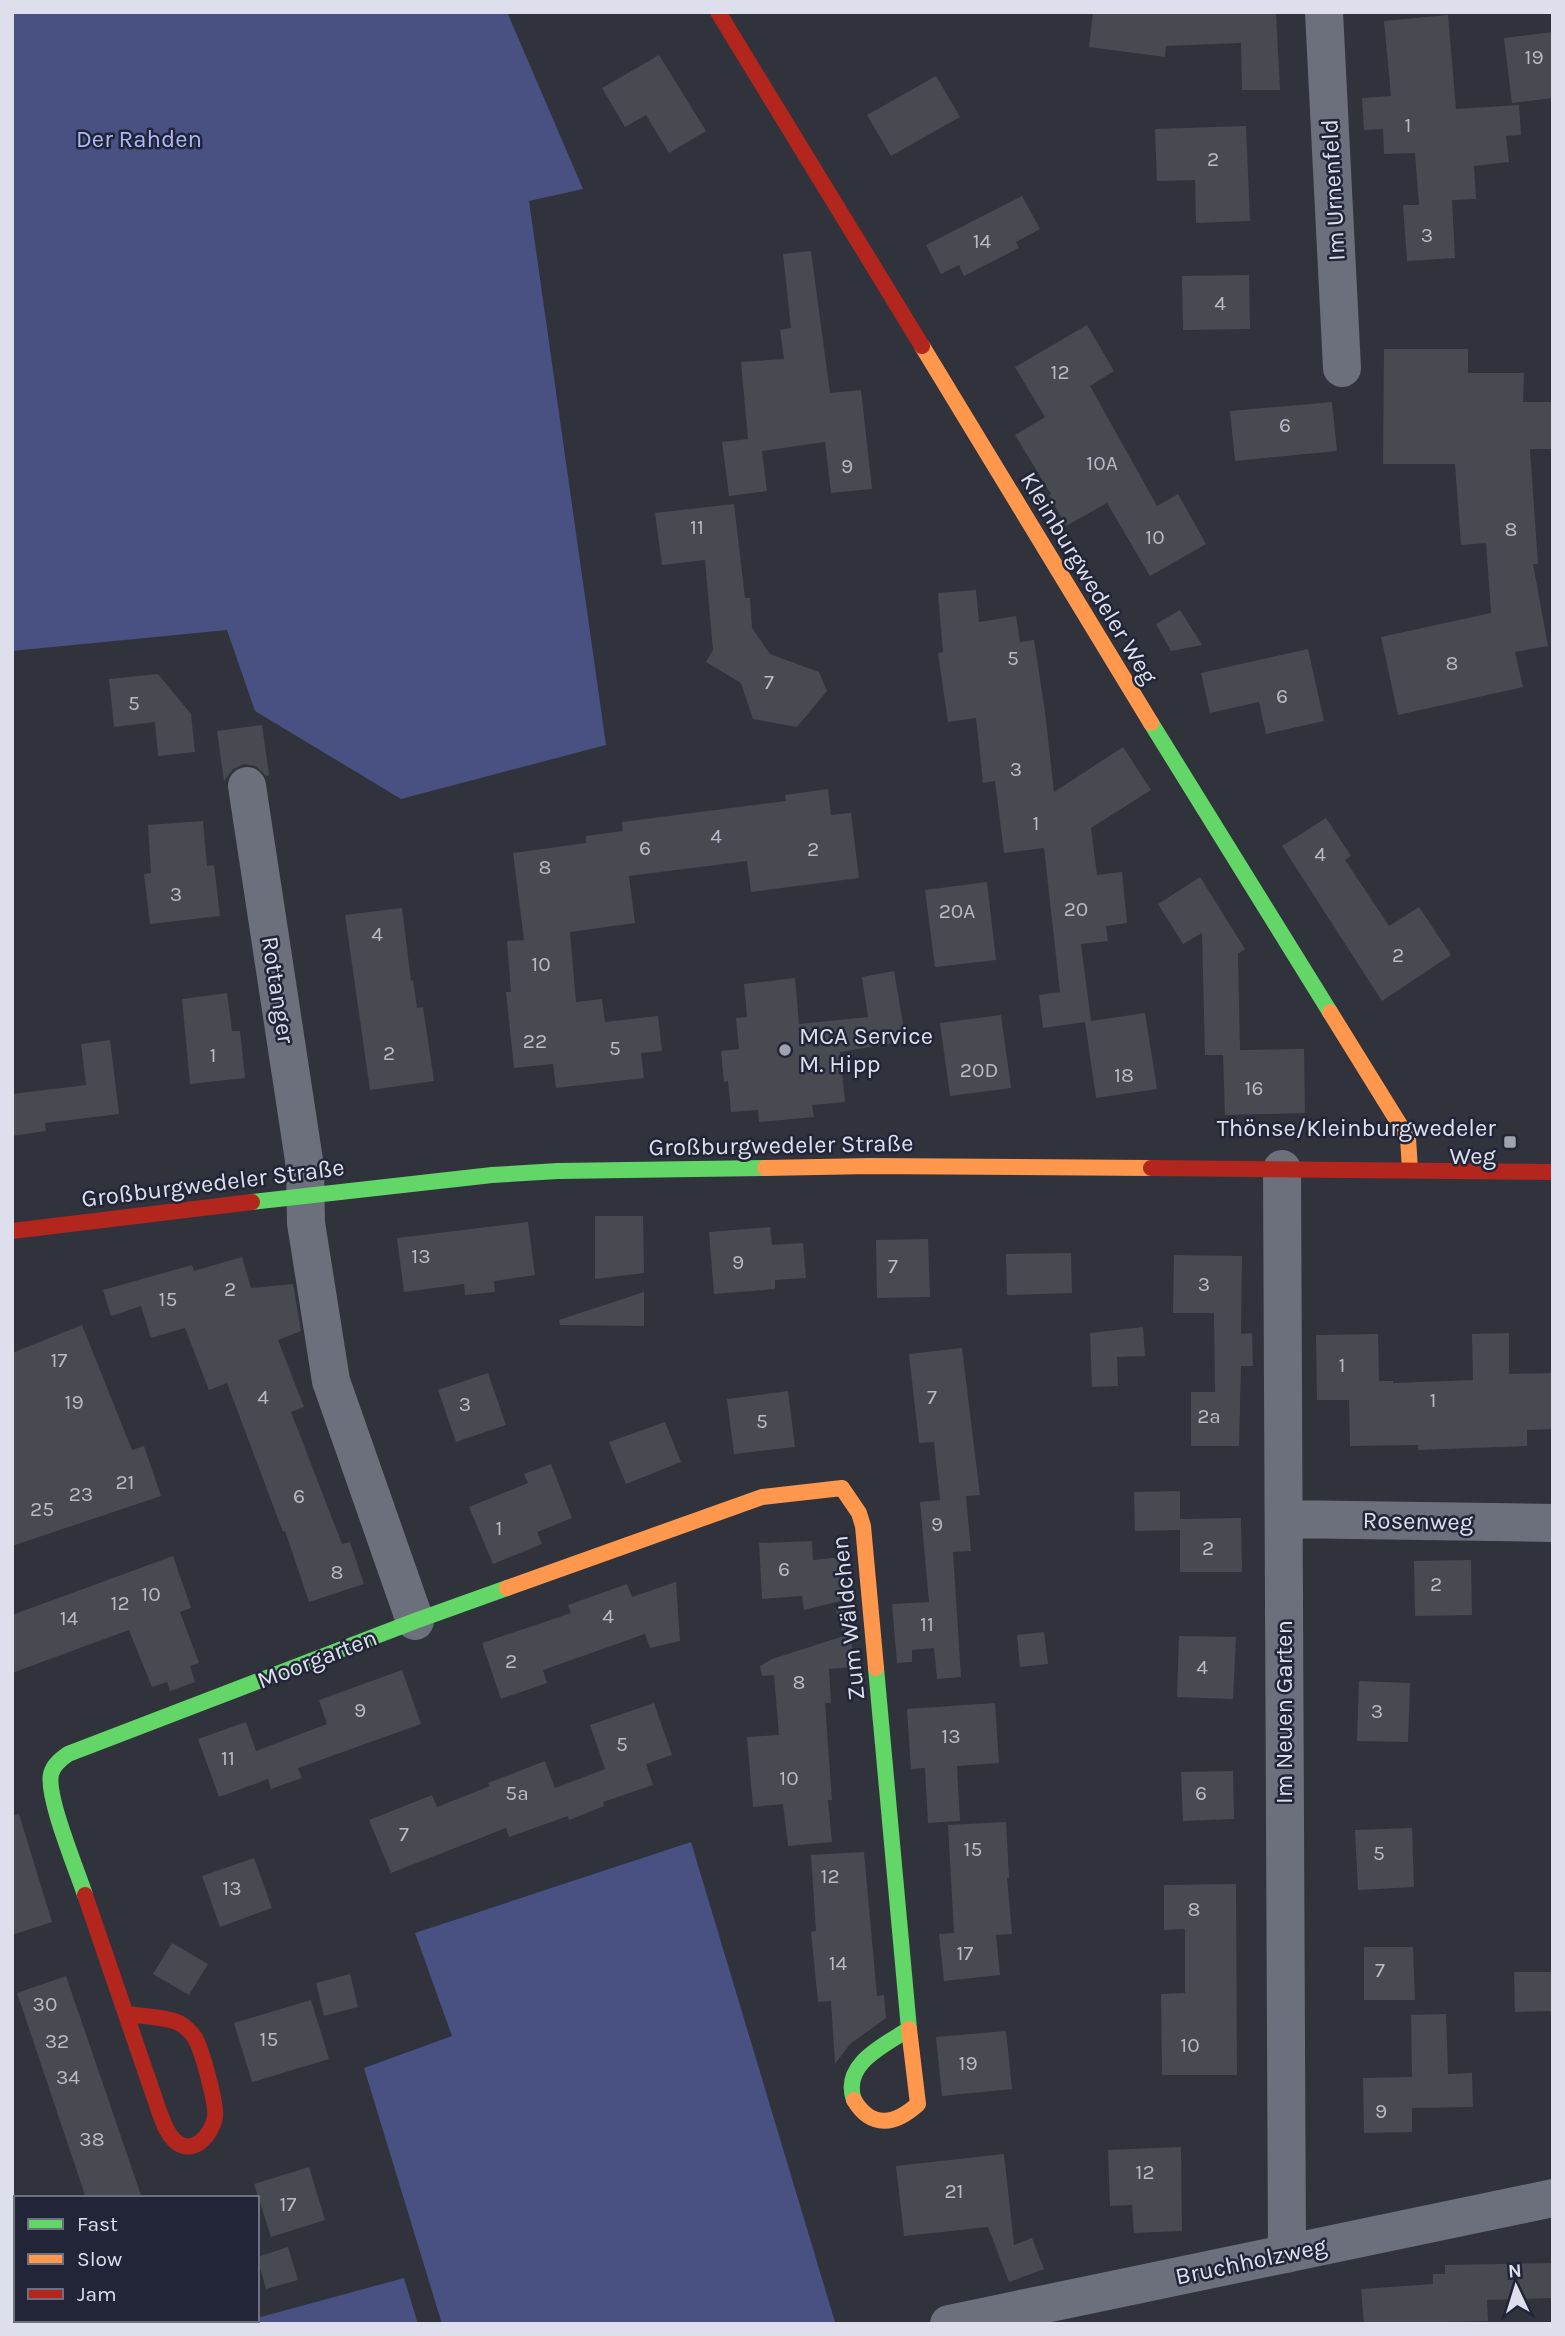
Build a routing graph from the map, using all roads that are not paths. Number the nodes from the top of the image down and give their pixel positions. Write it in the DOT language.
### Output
graph roads {
  1 [pos="718,12"];
  2 [pos="1324,12"];
  3 [pos="1342,368"];
  4 [pos="247,786"];
  5 [pos="1282,1169"];
  6 [pos="1410,1170"];
  7 [pos="1553,1172"];
  8 [pos="306,1195"];
  9 [pos="12,1231"];
  10 [pos="1284,1520"];
  11 [pos="1553,1523"];
  12 [pos="415,1621"];
  13 [pos="126,2014"];
  14 [pos="909,2029"];
  15 [pos="1553,2198"];
  16 [pos="1287,2254"];
  17 [pos="949,2324"];
  1 -- 6 [label="street, Kleinburgwedeler Weg"];
  2 -- 3 [label="street, Im Urnenfeld"];
  4 -- 8 [label="street, Rottanger"];
  5 -- 6 [label="street, Großburgwedeler Straße"];
  5 -- 8 [label="street, Großburgwedeler Straße"];
  5 -- 10 [label="street, Im Neuen Garten"];
  6 -- 7 [label="street, Großburgwedeler Straße"];
  8 -- 9 [label="street, Großburgwedeler Straße"];
  8 -- 12 [label="street"];
  10 -- 11 [label="street, Rosenweg"];
  10 -- 16 [label="street, Im Neuen Garten"];
  12 -- 13 [label="street, Moorgarten"];
  12 -- 14 [label="street, Zum Wäldchen"];
  13 -- 13 [label="street, Moorgarten"];
  14 -- 14 [label="street, Zum Wäldchen"];
  15 -- 16 [label="street, Bruchholzweg"];
  16 -- 17 [label="street, Bruchholzweg"];
}
